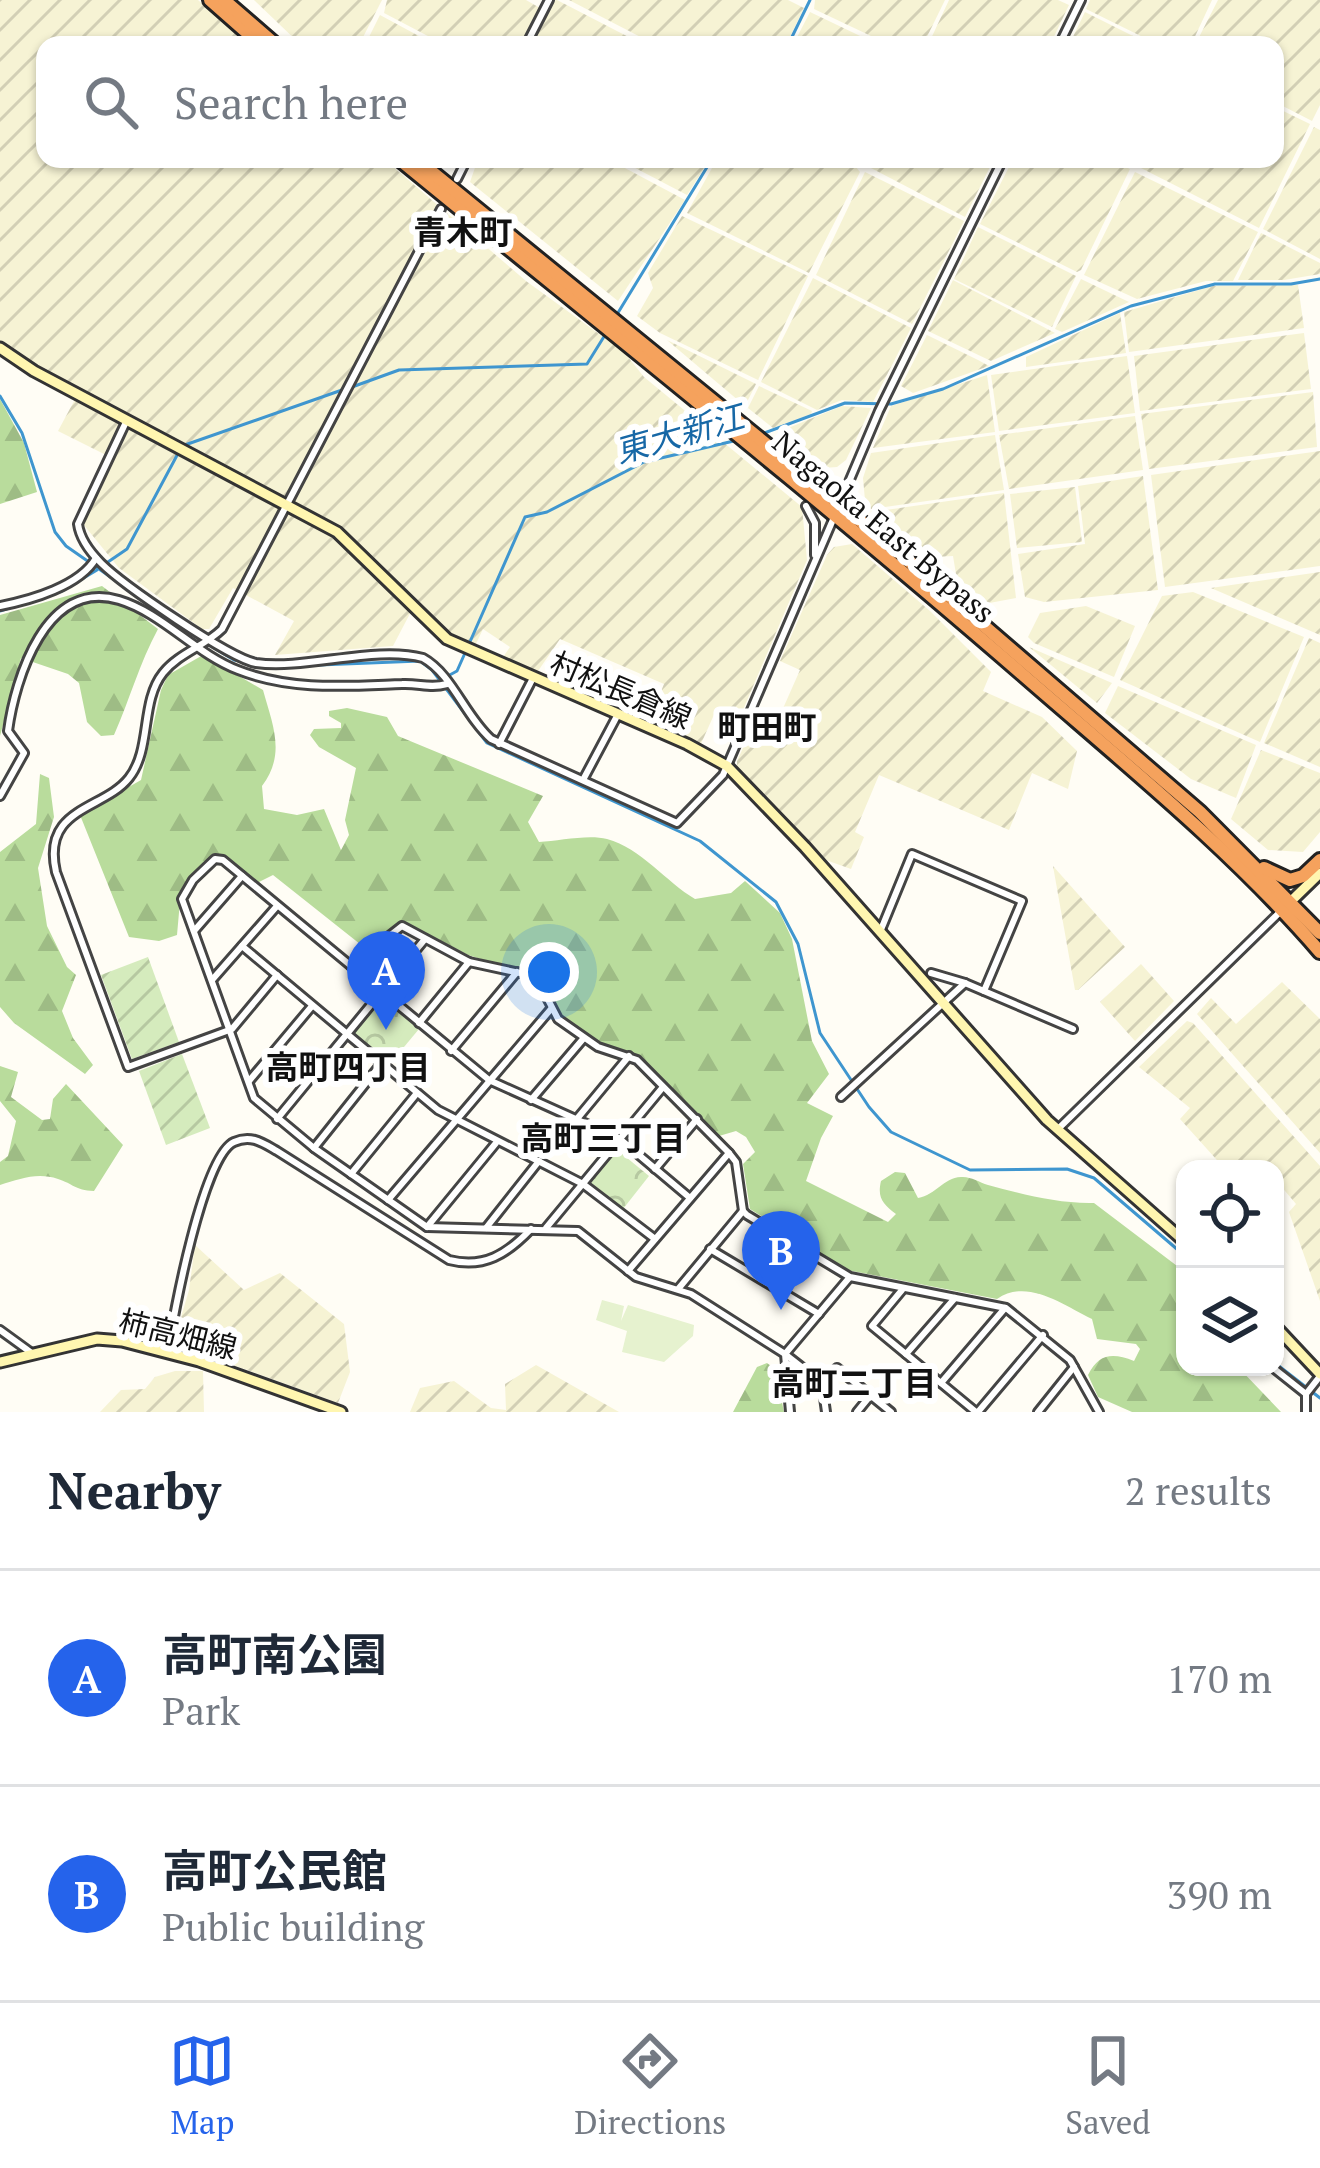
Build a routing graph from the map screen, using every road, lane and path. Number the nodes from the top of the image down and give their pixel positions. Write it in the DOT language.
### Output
graph roads {
  1 [pos="210,0"];
  2 [pos="224,0"];
  3 [pos="549,0"];
  4 [pos="1082,0"];
  5 [pos="251,36"];
  6 [pos="266,36"];
  7 [pos="531,36"];
  8 [pos="1064,36"];
  9 [pos="411,168"];
  10 [pos="427,168"];
  11 [pos="462,168"];
  12 [pos="999,168"];
  13 [pos="457,179"];
  14 [pos="441,209"];
  15 [pos="0,348"];
  16 [pos="127,420"];
  17 [pos="288,504"];
  18 [pos="806,506"];
  19 [pos="837,508"];
  20 [pos="96,558"];
  21 [pos="815,559"];
  22 [pos="0,606"];
  23 [pos="209,640"];
  24 [pos="196,646"];
  25 [pos="533,678"];
  26 [pos="447,684"];
  27 [pos="617,716"];
  28 [pos="500,744"];
  29 [pos="727,766"];
  30 [pos="583,780"];
  31 [pos="0,796"];
  32 [pos="1200,812"];
  33 [pos="1320,860"];
  34 [pos="1320,873"];
  35 [pos="242,876"];
  36 [pos="277,906"];
  37 [pos="1285,907"];
  38 [pos="194,931"];
  39 [pos="880,933"];
  40 [pos="1320,933"];
  41 [pos="425,939"];
  42 [pos="242,946"];
  43 [pos="1320,952"];
  44 [pos="469,962"];
  45 [pos="351,966"];
  46 [pos="517,972"];
  47 [pos="931,973"];
  48 [pos="277,975"];
  49 [pos="212,980"];
  50 [pos="965,983"];
  51 [pos="984,991"];
  52 [pos="382,992"];
  53 [pos="941,1004"];
  54 [pos="313,1005"];
  55 [pos="551,1010"];
  56 [pos="419,1023"];
  57 [pos="232,1029"];
  58 [pos="1072,1029"];
  59 [pos="347,1034"];
  60 [pos="584,1038"];
  61 [pos="452,1051"];
  62 [pos="628,1056"];
  63 [pos="381,1064"];
  64 [pos="489,1080"];
  65 [pos="249,1081"];
  66 [pos="664,1086"];
  67 [pos="417,1094"];
  68 [pos="841,1097"];
  69 [pos="531,1100"];
  70 [pos="277,1119"];
  71 [pos="697,1119"];
  72 [pos="576,1120"];
  73 [pos="455,1122"];
  74 [pos="1058,1130"];
  75 [pos="620,1139"];
  76 [pos="496,1143"];
  77 [pos="314,1148"];
  78 [pos="729,1153"];
  79 [pos="539,1161"];
  80 [pos="655,1168"];
  81 [pos="351,1175"];
  82 [pos="583,1184"];
  83 [pos="690,1198"];
  84 [pos="388,1200"];
  85 [pos="743,1210"];
  86 [pos="427,1227"];
  87 [pos="486,1228"];
  88 [pos="547,1228"];
  89 [pos="531,1229"];
  90 [pos="1176,1234"];
  91 [pos="655,1239"];
  92 [pos="710,1249"];
  93 [pos="628,1271"];
  94 [pos="850,1277"];
  95 [pos="680,1288"];
  96 [pos="903,1288"];
  97 [pos="955,1298"];
  98 [pos="1006,1308"];
  99 [pos="819,1314"];
  100 [pos="0,1330"];
  101 [pos="1043,1335"];
  102 [pos="1284,1336"];
  103 [pos="168,1352"];
  104 [pos="33,1354"];
  105 [pos="785,1354"];
  106 [pos="906,1354"];
  107 [pos="0,1362"];
  108 [pos="1074,1367"];
  109 [pos="1320,1375"];
  110 [pos="1283,1376"];
  111 [pos="823,1383"];
  112 [pos="941,1383"];
  113 [pos="1306,1394"];
  114 [pos="870,1395"];
  115 [pos="322,1409"];
  116 [pos="341,1412"];
  117 [pos="790,1412"];
  118 [pos="826,1412"];
  119 [pos="857,1412"];
  120 [pos="891,1412"];
  121 [pos="977,1412"];
  122 [pos="1038,1412"];
  123 [pos="1098,1412"];
  124 [pos="1306,1412"];
  1 -- 5 [label="highway"];
  2 -- 6 [label="highway"];
  3 -- 7 [label="street"];
  4 -- 8 [label="street"];
  9 -- 19 [label="highway, Nagaoka East Bypass"];
  10 -- 19 [label="highway, Nagaoka East Bypass"];
  11 -- 13 [label="street"];
  12 -- 19 [label="street"];
  14 -- 17 [label="street"];
  15 -- 16 [label="main road, 村松長倉線"];
  16 -- 17 [label="main road, 村松長倉線"];
  16 -- 20 [label="street"];
  17 -- 23 [label="street"];
  17 -- 25 [label="main road, 村松長倉線"];
  18 -- 21 [label="street"];
  19 -- 21 [label="street"];
  19 -- 32 [label="highway, Nagaoka East Bypass"];
  19 -- 37 [label="highway, Nagaoka East Bypass"];
  20 -- 22 [label="street"];
  20 -- 23 [label="street"];
  21 -- 29 [label="street"];
  23 -- 24 [label="street"];
  23 -- 26 [label="street"];
  24 -- 26 [label="street"];
  24 -- 31 [label="street"];
  24 -- 57 [label="street"];
  25 -- 27 [label="main road, 村松長倉線"];
  25 -- 28 [label="street"];
  26 -- 28 [label="street"];
  27 -- 29 [label="main road, 村松長倉線"];
  27 -- 30 [label="street"];
  28 -- 30 [label="street"];
  29 -- 30 [label="street"];
  29 -- 39 [label="main road, 村松長倉線"];
  32 -- 33 [label="highway"];
  32 -- 37 [label="highway, Nagaoka East Bypass"];
  34 -- 37 [label="main road"];
  35 -- 36 [label="street"];
  35 -- 38 [label="street"];
  35 -- 38 [label="street"];
  36 -- 42 [label="street"];
  36 -- 45 [label="street"];
  37 -- 40 [label="highway, Nagaoka East Bypass"];
  37 -- 43 [label="highway, Nagaoka East Bypass"];
  37 -- 74 [label="street"];
  38 -- 49 [label="street"];
  39 -- 51 [label="street"];
  39 -- 53 [label="main road, 村松長倉線"];
  41 -- 44 [label="street"];
  41 -- 45 [label="street"];
  41 -- 52 [label="street"];
  42 -- 48 [label="street"];
  42 -- 49 [label="street"];
  44 -- 46 [label="street"];
  44 -- 56 [label="street"];
  45 -- 52 [label="street"];
  46 -- 55 [label="street"];
  46 -- 61 [label="street"];
  47 -- 50 [label="street"];
  48 -- 54 [label="street"];
  48 -- 57 [label="street"];
  49 -- 57 [label="street"];
  50 -- 51 [label="street"];
  50 -- 53 [label="street"];
  51 -- 58 [label="street"];
  52 -- 56 [label="street"];
  52 -- 59 [label="street"];
  53 -- 68 [label="street"];
  53 -- 74 [label="main road, 村松長倉線"];
  54 -- 59 [label="street"];
  54 -- 65 [label="street"];
  55 -- 60 [label="street"];
  55 -- 64 [label="street"];
  56 -- 61 [label="street"];
  57 -- 65 [label="street"];
  59 -- 63 [label="street"];
  59 -- 70 [label="street"];
  60 -- 62 [label="street"];
  60 -- 69 [label="street"];
  61 -- 64 [label="street"];
  62 -- 66 [label="street"];
  62 -- 72 [label="street"];
  63 -- 67 [label="street"];
  63 -- 77 [label="street"];
  64 -- 69 [label="street"];
  64 -- 73 [label="street"];
  65 -- 70 [label="street"];
  66 -- 71 [label="street"];
  66 -- 75 [label="street"];
  67 -- 73 [label="street"];
  67 -- 81 [label="street"];
  69 -- 72 [label="street"];
  70 -- 77 [label="street"];
  71 -- 78 [label="street"];
  71 -- 80 [label="street"];
  72 -- 75 [label="street"];
  73 -- 76 [label="street"];
  73 -- 84 [label="street"];
  74 -- 90 [label="main road, 村松長倉線"];
  75 -- 80 [label="street"];
  75 -- 82 [label="street"];
  76 -- 79 [label="street"];
  76 -- 86 [label="street"];
  77 -- 81 [label="street"];
  78 -- 83 [label="street"];
  78 -- 85 [label="street"];
  79 -- 82 [label="street"];
  79 -- 87 [label="street"];
  80 -- 83 [label="street"];
  81 -- 84 [label="street"];
  82 -- 88 [label="street"];
  82 -- 91 [label="street"];
  83 -- 91 [label="street"];
  84 -- 86 [label="street"];
  85 -- 92 [label="street"];
  85 -- 94 [label="street"];
  86 -- 87 [label="street"];
  87 -- 89 [label="street"];
  88 -- 89 [label="street"];
  88 -- 93 [label="street"];
  89 -- 103 [label="street"];
  91 -- 93 [label="street"];
  92 -- 95 [label="street"];
  92 -- 99 [label="street"];
  93 -- 95 [label="street"];
  94 -- 96 [label="street"];
  94 -- 99 [label="street"];
  95 -- 105 [label="street"];
  96 -- 97 [label="street"];
  96 -- 106 [label="street"];
  97 -- 98 [label="street"];
  97 -- 106 [label="street"];
  98 -- 101 [label="street"];
  98 -- 112 [label="street"];
  99 -- 105 [label="street"];
  100 -- 104 [label="street"];
  101 -- 108 [label="street"];
  101 -- 121 [label="street"];
  102 -- 109 [label="main road"];
  103 -- 104 [label="main road, 柿高畑線"];
  103 -- 115 [label="main road, 柿高畑線"];
  104 -- 107 [label="main road, 柿高畑線"];
  105 -- 111 [label="street"];
  105 -- 117 [label="street"];
  106 -- 112 [label="street"];
  108 -- 122 [label="street"];
  108 -- 123 [label="street"];
  109 -- 113 [label="street"];
  110 -- 113 [label="street"];
  111 -- 114 [label="street"];
  111 -- 118 [label="street"];
  112 -- 121 [label="street"];
  113 -- 124 [label="street"];
  114 -- 119 [label="street"];
  114 -- 120 [label="street"];
  115 -- 116 [label="main road, 柿高畑線"];
}
